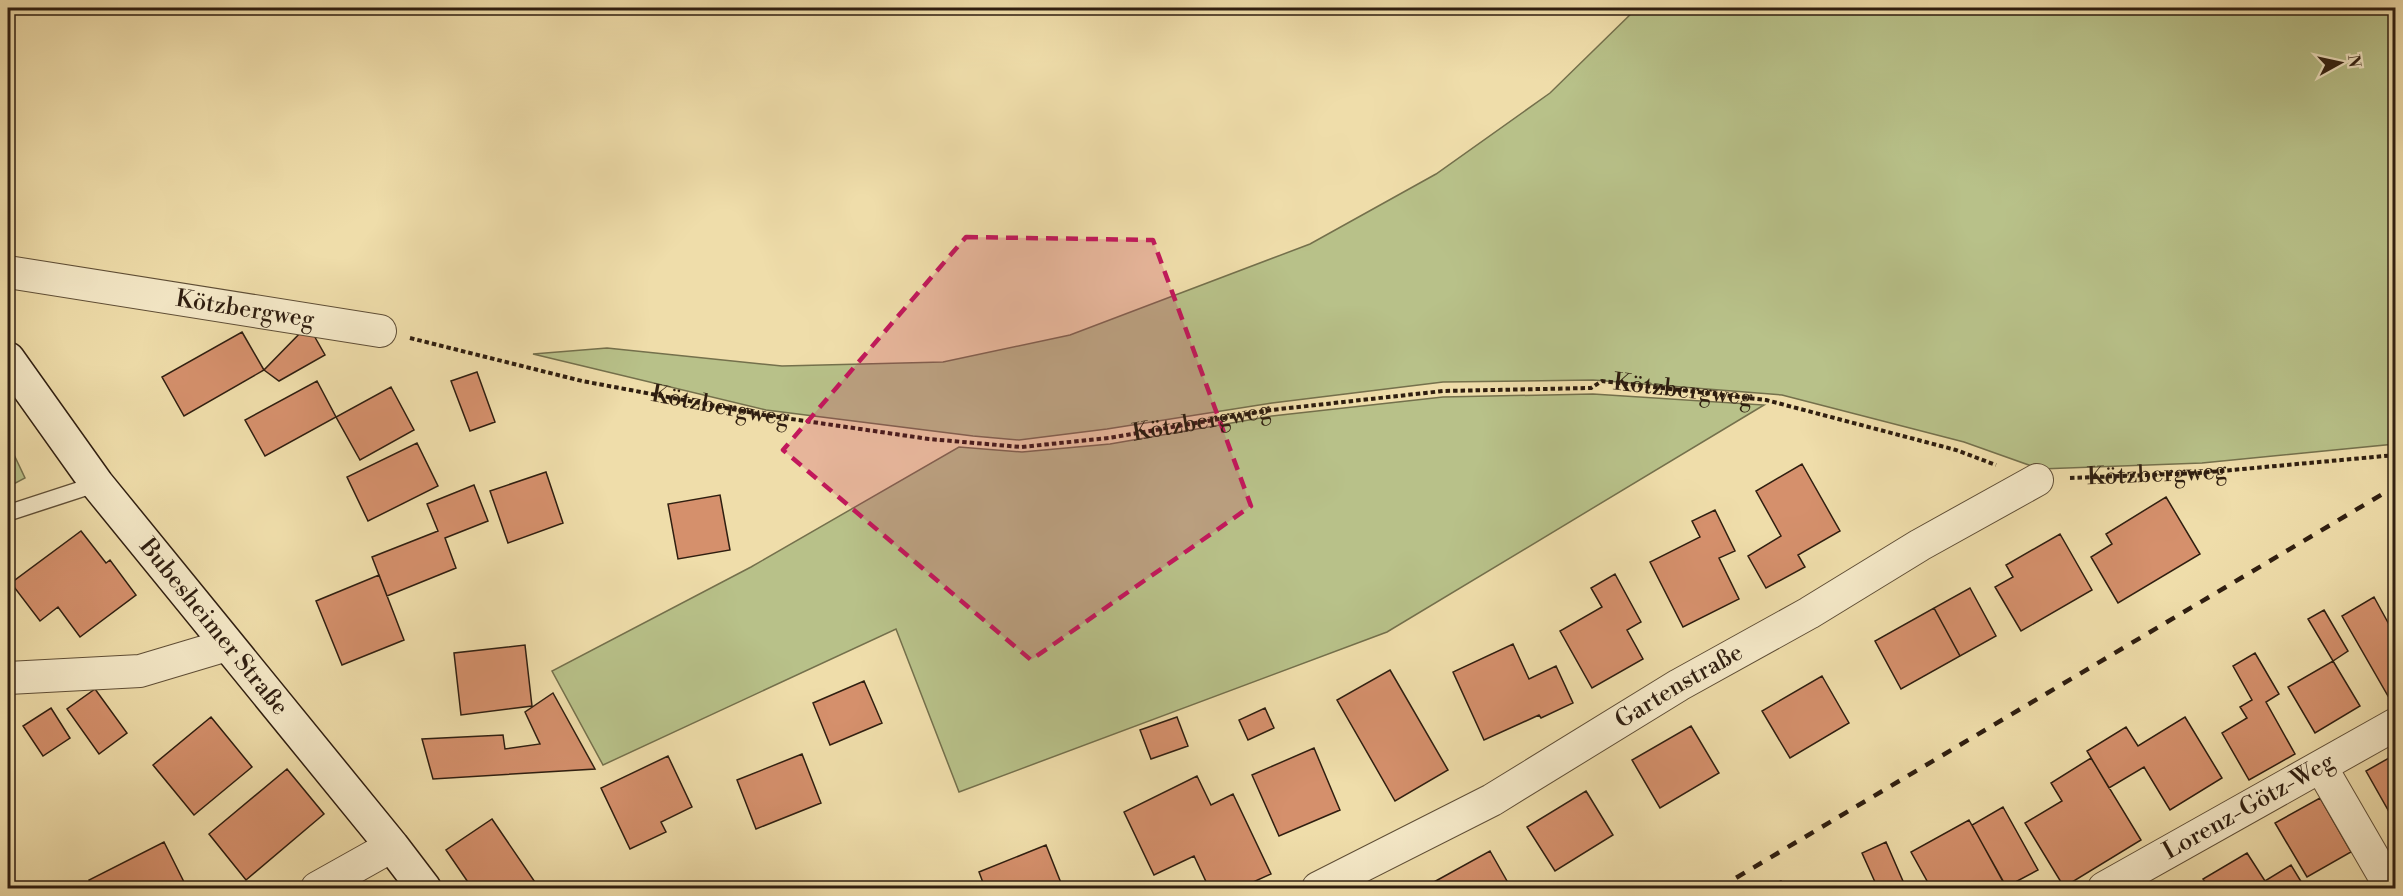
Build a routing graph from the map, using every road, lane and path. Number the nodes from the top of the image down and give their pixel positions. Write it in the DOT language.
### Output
graph roads {
  1 [pos="8,272"];
  2 [pos="380,331"];
  3 [pos="8,359"];
  4 [pos="2396,455"];
  5 [pos="2037,480"];
  6 [pos="97,484"];
  7 [pos="8,513"];
  8 [pos="228,645"];
  9 [pos="8,678"];
  10 [pos="2396,724"];
  11 [pos="2321,767"];
  12 [pos="392,846"];
  13 [pos="317,888"];
  14 [pos="424,888"];
  15 [pos="1317,888"];
  16 [pos="2104,888"];
  17 [pos="2391,888"];
  1 -- 2 [label="street, Kötzbergweg"];
  2 -- 5 [label="path, Kötzbergweg"];
  3 -- 6 [label="street, Bubesheimer Straße"];
  4 -- 5 [label="path, Kötzbergweg"];
  5 -- 15 [label="street, Gartenstraße"];
  6 -- 7 [label="lane"];
  6 -- 8 [label="street, Bubesheimer Straße"];
  8 -- 9 [label="street"];
  8 -- 12 [label="street, Bubesheimer Straße"];
  10 -- 11 [label="street, Lorenz-Götz-Weg"];
  11 -- 16 [label="street, Lorenz-Götz-Weg"];
  11 -- 17 [label="street"];
  12 -- 13 [label="street"];
  12 -- 14 [label="street, Bubesheimer Straße"];
}
